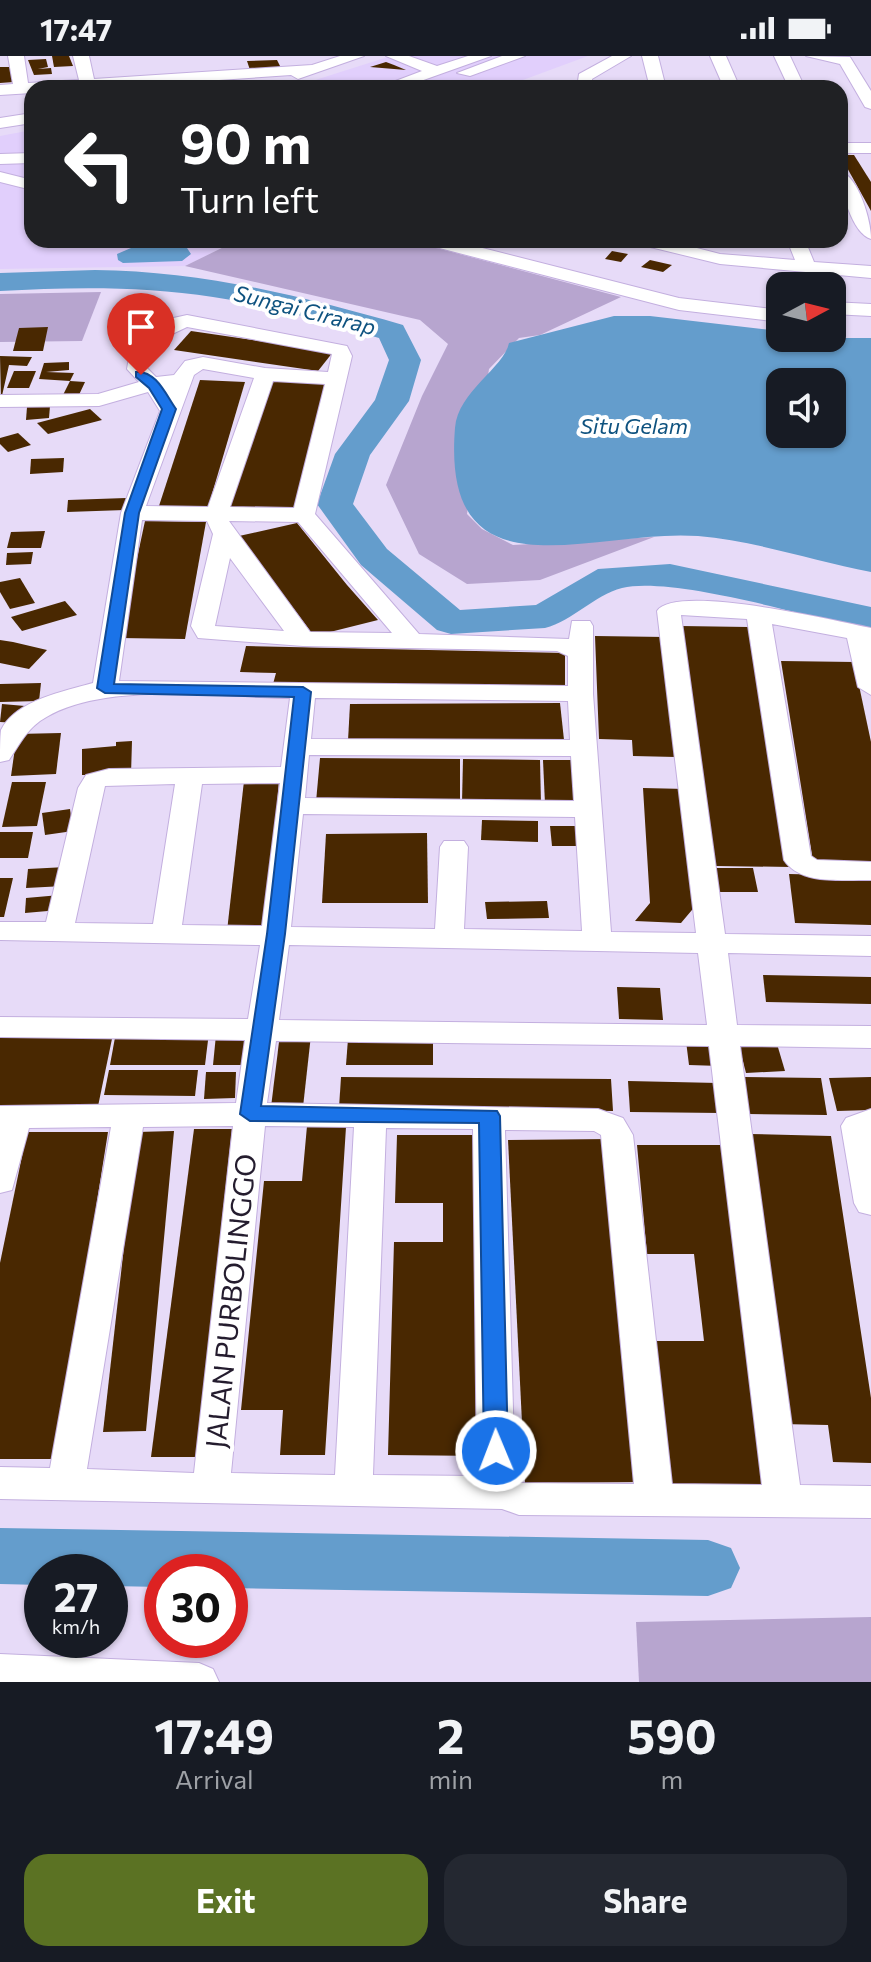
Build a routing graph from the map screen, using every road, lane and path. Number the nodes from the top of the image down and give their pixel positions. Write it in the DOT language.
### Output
graph roads {
  1 [pos="16,56"];
  2 [pos="81,56"];
  3 [pos="215,56"];
  4 [pos="394,56"];
  5 [pos="461,56"];
  6 [pos="483,56"];
  7 [pos="517,56"];
  8 [pos="623,56"];
  9 [pos="650,56"];
  10 [pos="718,56"];
  11 [pos="782,56"];
  12 [pos="814,56"];
  13 [pos="352,57"];
  14 [pos="284,63"];
  15 [pos="316,69"];
  16 [pos="221,74"];
  17 [pos="437,74"];
  18 [pos="87,80"];
  19 [pos="112,80"];
  20 [pos="226,80"];
  21 [pos="281,80"];
  22 [pos="415,80"];
  23 [pos="430,80"];
  24 [pos="584,80"];
  25 [pos="656,80"];
  26 [pos="728,80"];
  27 [pos="793,80"];
  28 [pos="21,88"];
  29 [pos="24,88"];
  30 [pos="0,90"];
  31 [pos="871,104"];
  32 [pos="24,115"];
  33 [pos="0,116"];
  34 [pos="24,117"];
  35 [pos="0,123"];
  36 [pos="848,148"];
  37 [pos="871,148"];
  38 [pos="24,158"];
  39 [pos="0,159"];
  40 [pos="0,169"];
  41 [pos="24,169"];
  42 [pos="0,177"];
  43 [pos="24,183"];
  44 [pos="848,191"];
  45 [pos="871,234"];
  46 [pos="461,248"];
  47 [pos="523,248"];
  48 [pos="676,248"];
  49 [pos="716,248"];
  50 [pos="799,248"];
  51 [pos="720,259"];
  52 [pos="807,268"];
  53 [pos="871,272"];
  54 [pos="766,302"];
  55 [pos="846,309"];
  56 [pos="871,310"];
  57 [pos="766,314"];
  58 [pos="846,321"];
  59 [pos="871,323"];
  60 [pos="185,373"];
  61 [pos="265,374"];
  62 [pos="336,379"];
  63 [pos="154,386"];
  64 [pos="0,401"];
  65 [pos="169,409"];
  66 [pos="132,513"];
  67 [pos="304,515"];
  68 [pos="220,525"];
  69 [pos="758,614"];
  70 [pos="865,635"];
  71 [pos="303,639"];
  72 [pos="411,640"];
  73 [pos="871,687"];
  74 [pos="105,688"];
  75 [pos="303,692"];
  76 [pos="580,694"];
  77 [pos="298,747"];
  78 [pos="584,748"];
  79 [pos="1,751"];
  80 [pos="293,775"];
  81 [pos="190,776"];
  82 [pos="291,806"];
  83 [pos="588,809"];
  84 [pos="454,847"];
  85 [pos="871,871"];
  86 [pos="0,931"];
  87 [pos="58,932"];
  88 [pos="276,934"];
  89 [pos="166,936"];
  90 [pos="449,937"];
  91 [pos="597,940"];
  92 [pos="711,945"];
  93 [pos="871,946"];
  94 [pos="0,1027"];
  95 [pos="260,1030"];
  96 [pos="721,1035"];
  97 [pos="871,1037"];
  98 [pos="250,1114"];
  99 [pos="371,1115"];
  100 [pos="8,1116"];
  101 [pos="489,1116"];
  102 [pos="129,1117"];
  103 [pos="871,1121"];
  104 [pos="0,1181"];
  105 [pos="871,1203"];
  106 [pos="0,1483"];
  107 [pos="66,1484"];
  108 [pos="211,1489"];
  109 [pos="353,1491"];
  110 [pos="503,1493"];
  111 [pos="783,1500"];
  112 [pos="655,1501"];
  113 [pos="871,1502"];
  114 [pos="0,1673"];
  115 [pos="199,1682"];
  1 -- 28 [label="street"];
  2 -- 18 [label="street"];
  3 -- 16 [label="street"];
  4 -- 17 [label="street"];
  5 -- 17 [label="street"];
  6 -- 17 [label="street"];
  7 -- 17 [label="street"];
  8 -- 24 [label="street"];
  9 -- 25 [label="street"];
  10 -- 26 [label="street"];
  11 -- 27 [label="street"];
  12 -- 31 [label="street"];
  13 -- 15 [label="street"];
  14 -- 15 [label="street"];
  14 -- 16 [label="street"];
  15 -- 21 [label="street"];
  16 -- 19 [label="street"];
  16 -- 20 [label="street"];
  17 -- 22 [label="street"];
  17 -- 23 [label="street"];
  28 -- 29 [label="street"];
  28 -- 30 [label="street"];
  32 -- 33 [label="street"];
  34 -- 35 [label="street"];
  36 -- 37 [label="street"];
  38 -- 39 [label="street"];
  40 -- 41 [label="street"];
  42 -- 43 [label="street"];
  44 -- 45 [label="street"];
  46 -- 57 [label="street"];
  47 -- 54 [label="street"];
  48 -- 51 [label="street"];
  49 -- 51 [label="street"];
  50 -- 52 [label="street"];
  51 -- 52 [label="street"];
  52 -- 53 [label="street"];
  55 -- 56 [label="street"];
  58 -- 59 [label="street"];
  60 -- 61 [label="street"];
  60 -- 63 [label="street"];
  60 -- 65 [label="street"];
  61 -- 62 [label="street"];
  61 -- 68 [label="street"];
  62 -- 63 [label="street"];
  62 -- 67 [label="street"];
  63 -- 64 [label="street"];
  63 -- 65 [label="street"];
  65 -- 66 [label="street"];
  66 -- 68 [label="street"];
  66 -- 74 [label="street"];
  67 -- 68 [label="street"];
  67 -- 72 [label="street"];
  68 -- 71 [label="street"];
  68 -- 71 [label="street"];
  69 -- 70 [label="street"];
  69 -- 85 [label="street"];
  69 -- 92 [label="street"];
  70 -- 73 [label="street"];
  71 -- 72 [label="street"];
  72 -- 76 [label="street"];
  74 -- 75 [label="street"];
  74 -- 79 [label="street"];
  75 -- 76 [label="street"];
  75 -- 77 [label="street, JALAN PURBOLINGGO"];
  76 -- 78 [label="street"];
  77 -- 78 [label="street"];
  77 -- 80 [label="street, JALAN PURBOLINGGO"];
  78 -- 83 [label="street"];
  80 -- 81 [label="street"];
  80 -- 82 [label="street, JALAN PURBOLINGGO"];
  81 -- 87 [label="street"];
  81 -- 89 [label="street"];
  82 -- 83 [label="street"];
  82 -- 88 [label="street, JALAN PURBOLINGGO"];
  83 -- 91 [label="street"];
  84 -- 90 [label="street"];
  86 -- 87 [label="street"];
  87 -- 89 [label="street"];
  88 -- 89 [label="street"];
  88 -- 90 [label="street"];
  88 -- 95 [label="street, JALAN PURBOLINGGO"];
  90 -- 91 [label="street"];
  91 -- 92 [label="street"];
  92 -- 93 [label="street"];
  92 -- 96 [label="street"];
  94 -- 95 [label="street"];
  95 -- 96 [label="street"];
  95 -- 98 [label="street, JALAN PURBOLINGGO"];
  96 -- 97 [label="street"];
  96 -- 111 [label="street"];
  98 -- 99 [label="street"];
  98 -- 102 [label="street"];
  98 -- 108 [label="street, JALAN PURBOLINGGO"];
  99 -- 101 [label="street"];
  99 -- 109 [label="street"];
  100 -- 102 [label="street"];
  100 -- 104 [label="street"];
  101 -- 110 [label="street"];
  101 -- 112 [label="street"];
  102 -- 107 [label="street"];
  103 -- 105 [label="street"];
  106 -- 107 [label="street"];
  107 -- 108 [label="street"];
  108 -- 109 [label="street"];
  109 -- 110 [label="street"];
  110 -- 112 [label="street"];
  111 -- 112 [label="street"];
  111 -- 113 [label="street"];
  114 -- 115 [label="street"];
}
